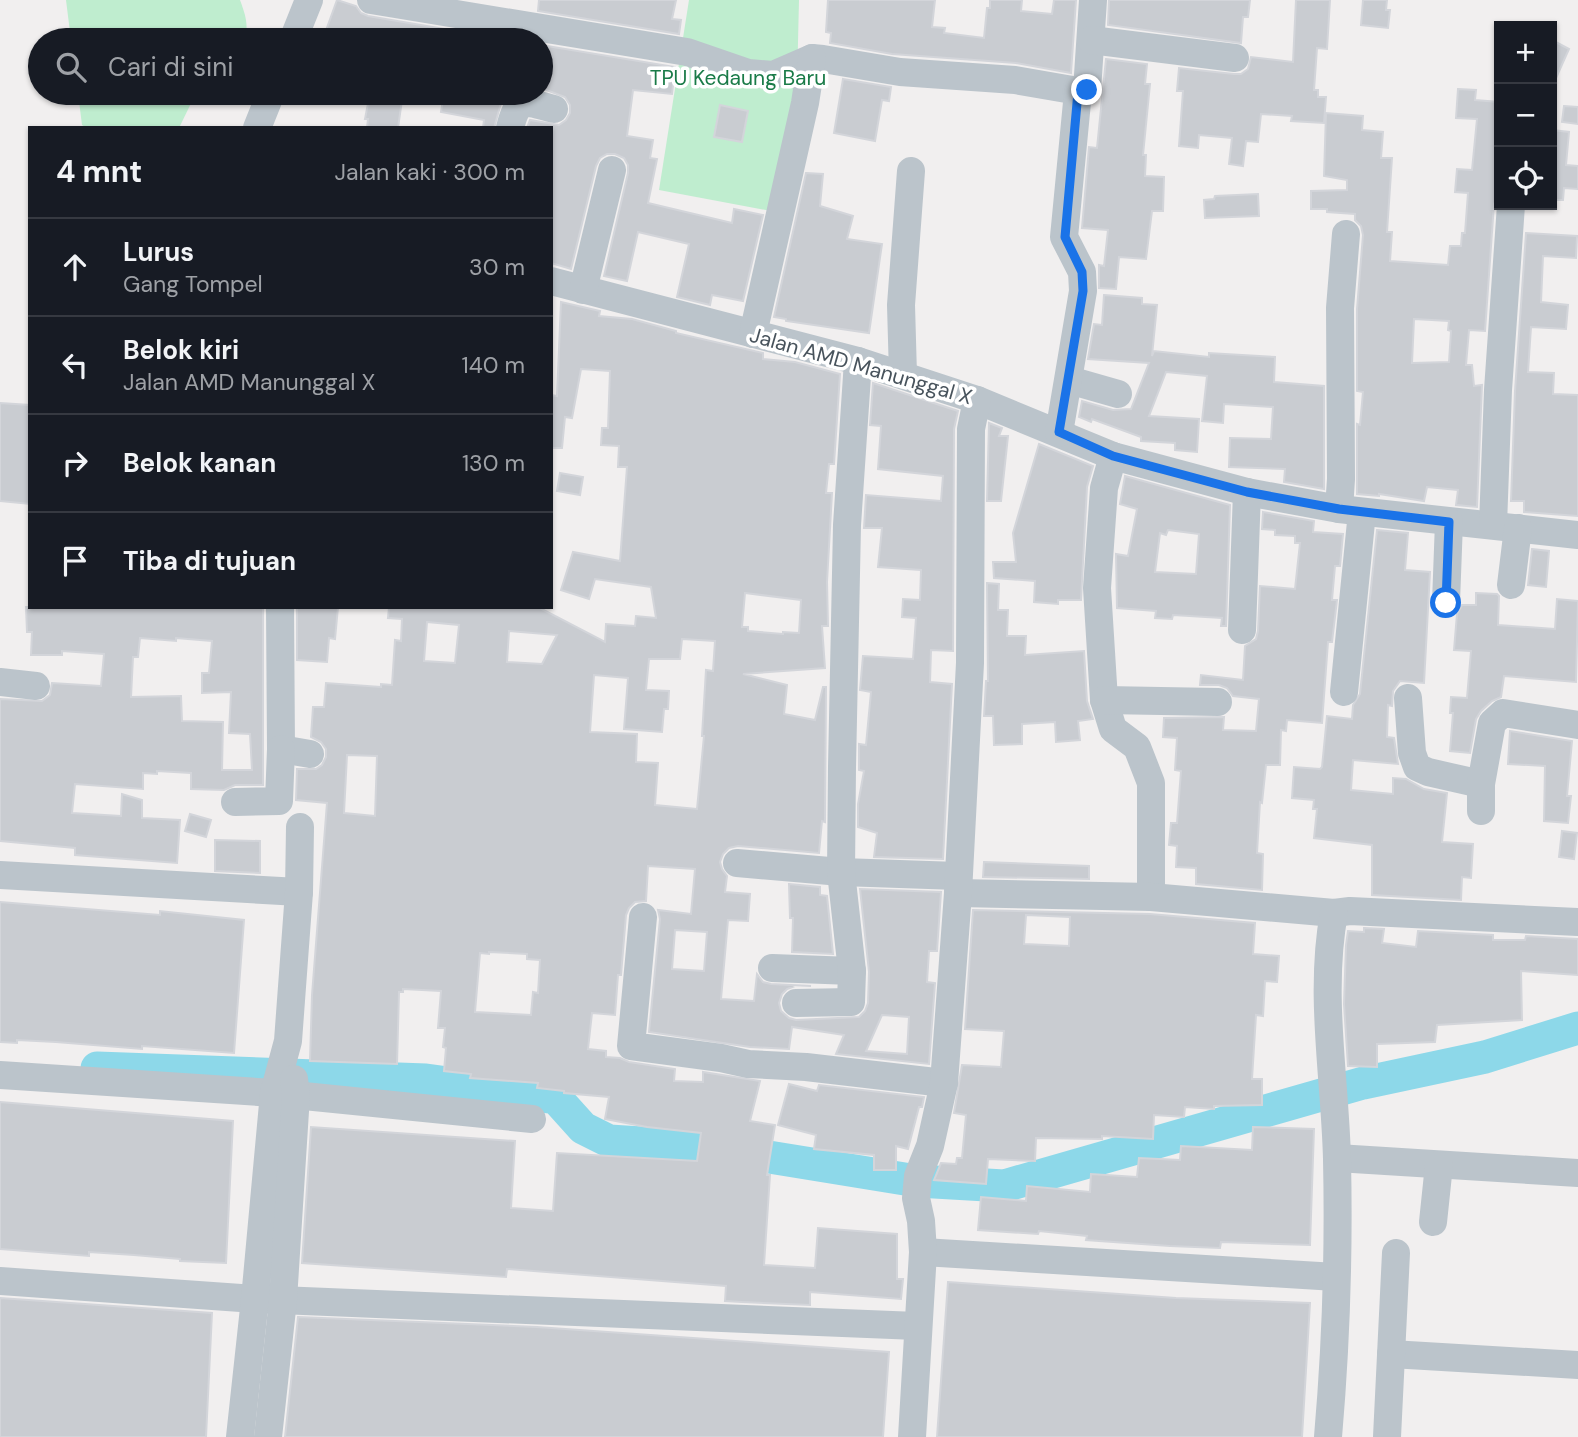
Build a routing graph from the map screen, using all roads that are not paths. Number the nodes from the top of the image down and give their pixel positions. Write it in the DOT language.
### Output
graph roads {
  1 [pos="309,0"];
  2 [pos="371,0"];
  3 [pos="1093,0"];
  4 [pos="298,28"];
  5 [pos="541,28"];
  6 [pos="553,30"];
  7 [pos="1091,40"];
  8 [pos="813,58"];
  9 [pos="1235,58"];
  10 [pos="1078,92"];
  11 [pos="266,105"];
  12 [pos="518,105"];
  13 [pos="539,105"];
  14 [pos="554,109"];
  15 [pos="258,126"];
  16 [pos="511,126"];
  17 [pos="612,170"];
  18 [pos="911,171"];
  19 [pos="1511,210"];
  20 [pos="1346,234"];
  21 [pos="553,282"];
  22 [pos="583,290"];
  23 [pos="753,334"];
  24 [pos="858,361"];
  25 [pos="903,375"];
  26 [pos="1069,380"];
  27 [pos="1118,394"];
  28 [pos="977,400"];
  29 [pos="1059,432"];
  30 [pos="1113,456"];
  31 [pos="1247,492"];
  32 [pos="1351,511"];
  33 [pos="1449,522"];
  34 [pos="1505,527"];
  35 [pos="1578,535"];
  36 [pos="1511,585"];
  37 [pos="1446,603"];
  38 [pos="280,609"];
  39 [pos="1242,630"];
  40 [pos="0,682"];
  41 [pos="36,686"];
  42 [pos="1345,692"];
  43 [pos="1408,698"];
  44 [pos="1104,700"];
  45 [pos="1218,702"];
  46 [pos="1578,725"];
  47 [pos="281,749"];
  48 [pos="310,754"];
  49 [pos="236,802"];
  50 [pos="300,827"];
  51 [pos="737,863"];
  52 [pos="841,872"];
  53 [pos="0,875"];
  54 [pos="958,885"];
  55 [pos="299,892"];
  56 [pos="1151,897"];
  57 [pos="1334,913"];
  58 [pos="643,917"];
  59 [pos="1578,922"];
  60 [pos="772,968"];
  61 [pos="852,971"];
  62 [pos="796,1003"];
  63 [pos="0,1075"];
  64 [pos="944,1083"];
  65 [pos="285,1094"];
  66 [pos="532,1119"];
  67 [pos="1337,1158"];
  68 [pos="1439,1165"];
  69 [pos="1578,1173"];
  70 [pos="1433,1222"];
  71 [pos="923,1252"];
  72 [pos="1396,1253"];
  73 [pos="1336,1277"];
  74 [pos="0,1281"];
  75 [pos="269,1299"];
  76 [pos="917,1326"];
  77 [pos="1391,1354"];
  78 [pos="1578,1365"];
  79 [pos="240,1437"];
  80 [pos="268,1437"];
  81 [pos="912,1437"];
  82 [pos="1328,1437"];
  83 [pos="1387,1437"];
  1 -- 4 [label="street"];
  2 -- 5 [label="street"];
  3 -- 7 [label="street"];
  6 -- 8 [label="street"];
  7 -- 9 [label="street"];
  7 -- 10 [label="street"];
  8 -- 10 [label="street"];
  8 -- 23 [label="street"];
  10 -- 26 [label="street"];
  11 -- 15 [label="street"];
  12 -- 16 [label="street"];
  13 -- 14 [label="street"];
  17 -- 22 [label="street"];
  18 -- 25 [label="street"];
  19 -- 34 [label="street"];
  20 -- 32 [label="street"];
  21 -- 22 [label="street, Jalan AMD Manunggal X"];
  22 -- 23 [label="street, Jalan AMD Manunggal X"];
  23 -- 24 [label="street, Jalan AMD Manunggal X"];
  24 -- 25 [label="street, Jalan AMD Manunggal X"];
  24 -- 52 [label="street"];
  25 -- 28 [label="street, Jalan AMD Manunggal X"];
  26 -- 27 [label="street"];
  26 -- 29 [label="street"];
  28 -- 29 [label="street, Jalan AMD Manunggal X"];
  28 -- 54 [label="street"];
  29 -- 30 [label="street, Jalan AMD Manunggal X"];
  30 -- 31 [label="street, Jalan AMD Manunggal X"];
  30 -- 44 [label="street"];
  31 -- 32 [label="street, Jalan AMD Manunggal X"];
  31 -- 39 [label="street"];
  32 -- 33 [label="street, Jalan AMD Manunggal X"];
  32 -- 42 [label="street"];
  33 -- 34 [label="street, Jalan AMD Manunggal X"];
  33 -- 37 [label="street"];
  34 -- 35 [label="street, Jalan AMD Manunggal X"];
  34 -- 36 [label="street"];
  38 -- 47 [label="street"];
  40 -- 41 [label="street"];
  43 -- 46 [label="street"];
  44 -- 45 [label="street"];
  44 -- 56 [label="street"];
  47 -- 48 [label="street"];
  47 -- 49 [label="street"];
  50 -- 55 [label="street"];
  51 -- 52 [label="street"];
  52 -- 54 [label="street"];
  52 -- 61 [label="street"];
  53 -- 55 [label="street"];
  54 -- 56 [label="street"];
  54 -- 64 [label="street"];
  55 -- 65 [label="street"];
  56 -- 57 [label="street"];
  57 -- 59 [label="street"];
  57 -- 67 [label="street"];
  58 -- 64 [label="street"];
  60 -- 61 [label="street"];
  61 -- 62 [label="street"];
  63 -- 65 [label="street"];
  64 -- 71 [label="street"];
  65 -- 66 [label="street"];
  65 -- 75 [label="street"];
  67 -- 68 [label="street"];
  67 -- 73 [label="street"];
  68 -- 69 [label="street"];
  68 -- 70 [label="street"];
  71 -- 73 [label="street"];
  71 -- 76 [label="street"];
  72 -- 77 [label="street"];
  73 -- 82 [label="street"];
  74 -- 75 [label="street"];
  75 -- 76 [label="street"];
  75 -- 79 [label="street"];
  75 -- 80 [label="street"];
  76 -- 81 [label="street"];
  77 -- 78 [label="street"];
  77 -- 83 [label="street"];
}
